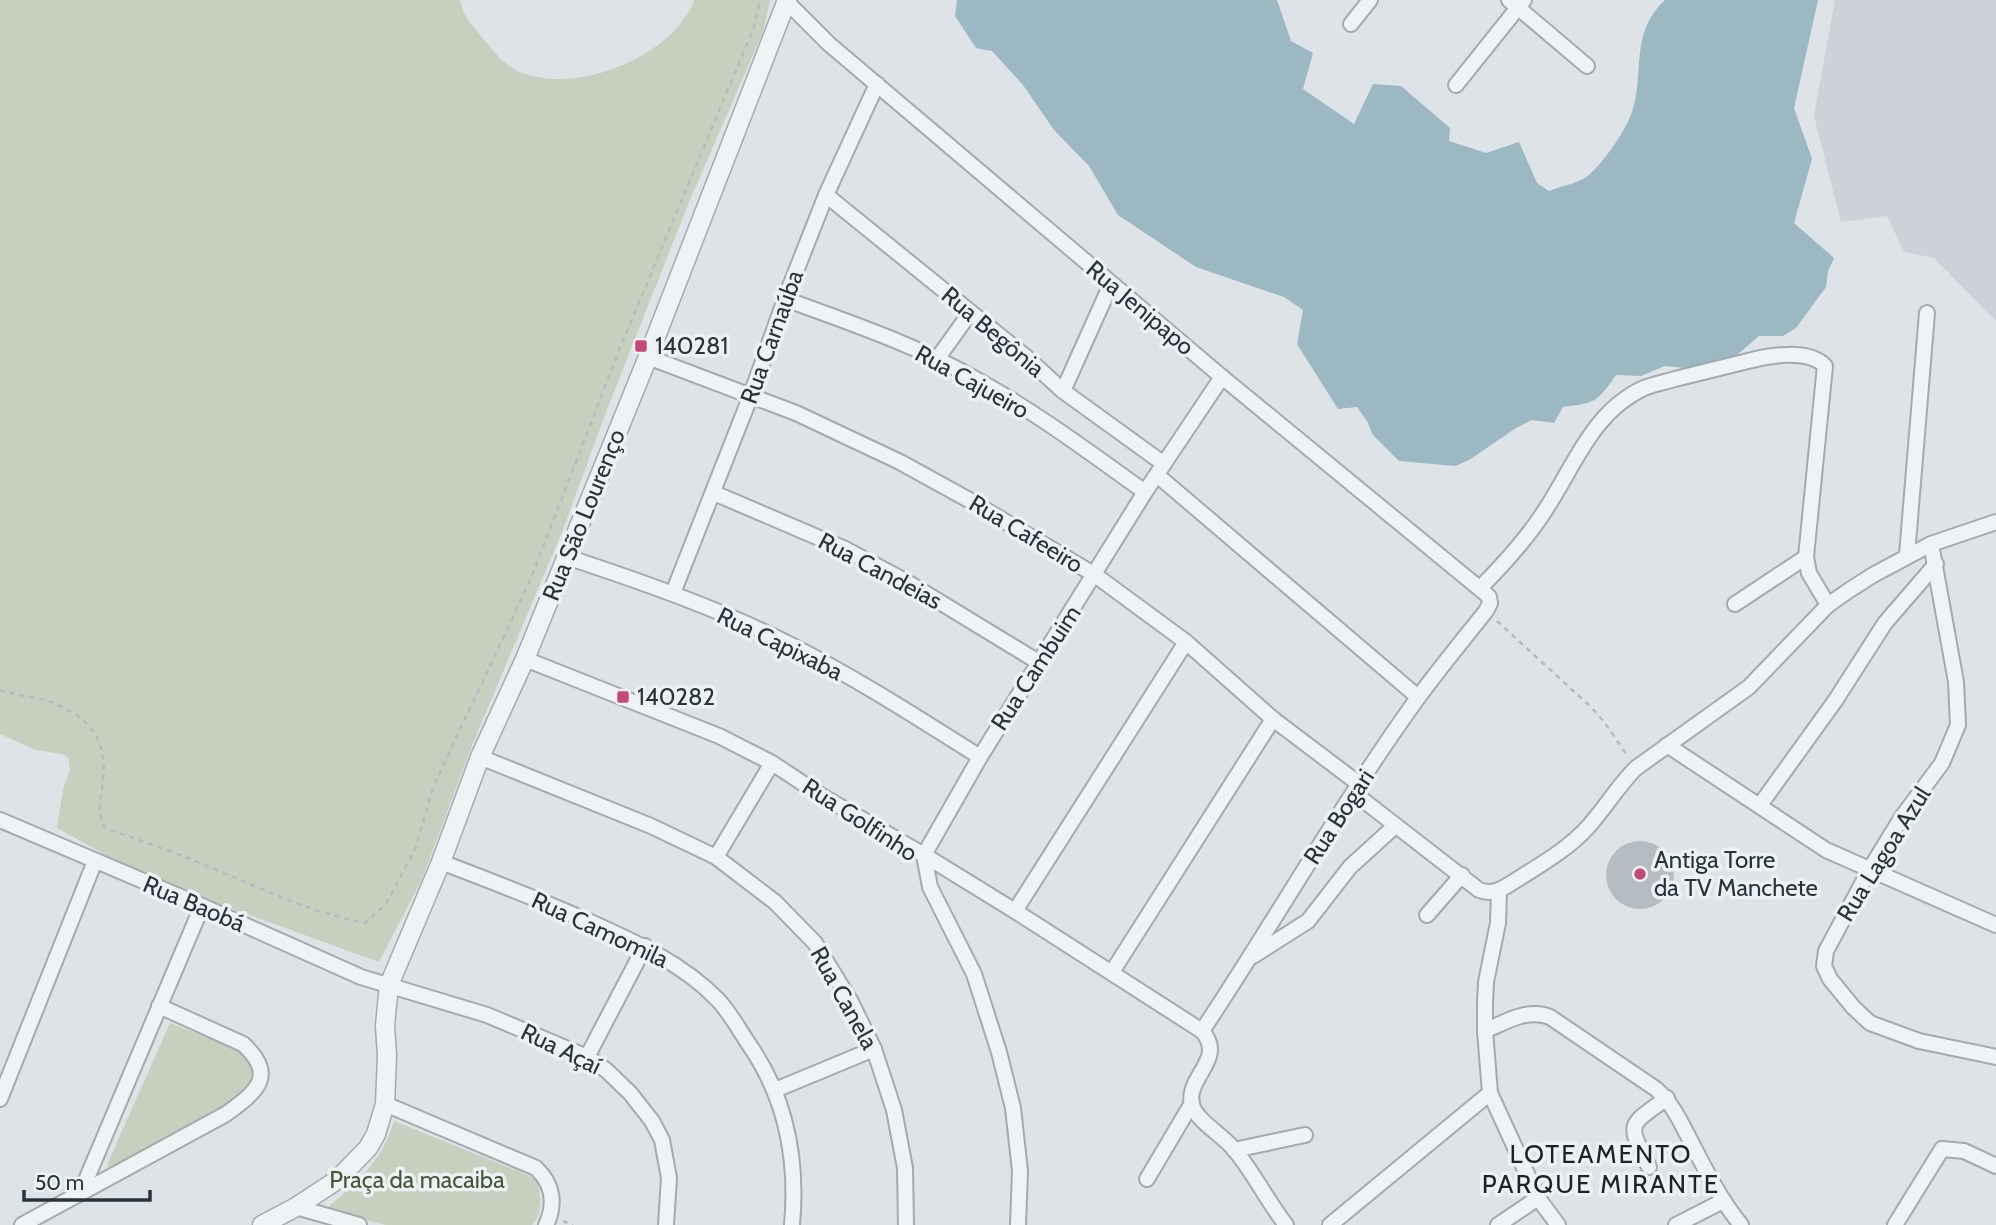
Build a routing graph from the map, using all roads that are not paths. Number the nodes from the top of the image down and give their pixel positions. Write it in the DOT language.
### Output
graph roads {
  1 [pos="1370,0"];
  2 [pos="788,1"];
  3 [pos="1517,2"];
  4 [pos="1351,24"];
  5 [pos="1587,66"];
  6 [pos="877,84"];
  7 [pos="1456,85"];
  8 [pos="826,195"];
  9 [pos="1111,284"];
  10 [pos="785,299"];
  11 [pos="970,313"];
  12 [pos="1927,313"];
  13 [pos="648,357"];
  14 [pos="937,359"];
  15 [pos="1222,377"];
  16 [pos="1063,391"];
  17 [pos="751,396"];
  18 [pos="1161,470"];
  19 [pos="1145,492"];
  20 [pos="714,493"];
  21 [pos="1996,522"];
  22 [pos="1931,544"];
  23 [pos="1908,555"];
  24 [pos="567,556"];
  25 [pos="1806,557"];
  26 [pos="1936,564"];
  27 [pos="1095,575"];
  28 [pos="1480,588"];
  29 [pos="673,593"];
  30 [pos="1735,604"];
  31 [pos="1828,606"];
  32 [pos="1186,642"];
  33 [pos="525,659"];
  34 [pos="1040,663"];
  35 [pos="1418,697"];
  36 [pos="1273,719"];
  37 [pos="1667,745"];
  38 [pos="480,757"];
  39 [pos="980,757"];
  40 [pos="772,763"];
  41 [pos="1356,789"];
  42 [pos="1760,805"];
  43 [pos="0,820"];
  44 [pos="1395,826"];
  45 [pos="924,856"];
  46 [pos="716,857"];
  47 [pos="95,861"];
  48 [pos="442,862"];
  49 [pos="1870,869"];
  50 [pos="1462,876"];
  51 [pos="1499,890"];
  52 [pos="202,906"];
  53 [pos="1015,911"];
  54 [pos="1427,915"];
  55 [pos="1996,925"];
  56 [pos="645,946"];
  57 [pos="1251,958"];
  58 [pos="1112,972"];
  59 [pos="389,985"];
  60 [pos="159,1006"];
  61 [pos="1202,1031"];
  62 [pos="1485,1031"];
  63 [pos="874,1049"];
  64 [pos="587,1057"];
  65 [pos="1996,1057"];
  66 [pos="775,1090"];
  67 [pos="1490,1093"];
  68 [pos="1667,1098"];
  69 [pos="0,1099"];
  70 [pos="386,1104"];
  71 [pos="1195,1110"];
  72 [pos="1305,1135"];
  73 [pos="1234,1150"];
  74 [pos="1996,1166"];
  75 [pos="1649,1167"];
  76 [pos="1147,1179"];
  77 [pos="81,1192"];
  78 [pos="1538,1198"];
  79 [pos="1723,1201"];
  80 [pos="296,1207"];
  81 [pos="22,1225"];
  82 [pos="262,1225"];
  83 [pos="359,1225"];
  84 [pos="546,1225"];
  85 [pos="666,1225"];
  86 [pos="792,1225"];
  87 [pos="906,1225"];
  88 [pos="1018,1225"];
  89 [pos="1286,1225"];
  90 [pos="1330,1225"];
  91 [pos="1498,1225"];
  92 [pos="1558,1225"];
  93 [pos="1676,1225"];
  94 [pos="1741,1225"];
  95 [pos="1895,1225"];
  1 -- 4 [label="street"];
  2 -- 6 [label="street, Rua Jenipapo"];
  2 -- 13 [label="street, Rua São Lourenço"];
  3 -- 5 [label="street"];
  3 -- 7 [label="street"];
  6 -- 8 [label="street, Rua Carnaúba"];
  6 -- 9 [label="street, Rua Jenipapo"];
  8 -- 10 [label="street, Rua Carnaúba"];
  8 -- 11 [label="street, Rua Begônia"];
  9 -- 15 [label="street, Rua Jenipapo"];
  9 -- 16 [label="street"];
  10 -- 14 [label="street, Rua Cajueiro"];
  10 -- 17 [label="street, Rua Carnaúba"];
  11 -- 14 [label="street"];
  11 -- 16 [label="street, Rua Begônia"];
  12 -- 23 [label="street"];
  13 -- 17 [label="street, Rua Cafeeiro"];
  13 -- 24 [label="street, Rua São Lourenço"];
  14 -- 19 [label="street, Rua Cajueiro"];
  15 -- 18 [label="street, Rua Cambuim"];
  15 -- 28 [label="street, Rua Jenipapo"];
  16 -- 18 [label="street, Rua Begônia"];
  17 -- 20 [label="street, Rua Carnaúba"];
  17 -- 27 [label="street, Rua Cafeeiro"];
  18 -- 19 [label="street, Rua Cambuim"];
  18 -- 35 [label="street"];
  19 -- 27 [label="street, Rua Cambuim"];
  20 -- 29 [label="street, Rua Carnaúba"];
  20 -- 34 [label="street, Rua Candeias"];
  21 -- 22 [label="street"];
  22 -- 23 [label="street"];
  22 -- 26 [label="street, Rua Lagoa Azul"];
  23 -- 31 [label="street"];
  24 -- 29 [label="street, Rua Capixaba"];
  24 -- 33 [label="street, Rua São Lourenço"];
  25 -- 28 [label="street"];
  25 -- 30 [label="street"];
  25 -- 31 [label="street"];
  26 -- 42 [label="street"];
  26 -- 49 [label="street, Rua Lagoa Azul"];
  27 -- 32 [label="street, Rua Cafeeiro"];
  27 -- 34 [label="street, Rua Cambuim"];
  28 -- 35 [label="street, Rua Bogari"];
  29 -- 39 [label="street, Rua Capixaba"];
  31 -- 37 [label="street"];
  32 -- 36 [label="street, Rua Cafeeiro"];
  32 -- 53 [label="street"];
  33 -- 38 [label="street, Rua São Lourenço"];
  33 -- 40 [label="street, Rua Golfinho"];
  34 -- 39 [label="street, Rua Cambuim"];
  35 -- 41 [label="street, Rua Bogari"];
  36 -- 41 [label="street, Rua Cafeeiro"];
  36 -- 58 [label="street"];
  37 -- 42 [label="street"];
  37 -- 51 [label="street"];
  38 -- 46 [label="street, Rua Canela"];
  38 -- 48 [label="street, Rua São Lourenço"];
  39 -- 45 [label="street, Rua Cambuim"];
  40 -- 45 [label="street, Rua Golfinho"];
  40 -- 46 [label="street"];
  41 -- 44 [label="street, Rua Cafeeiro"];
  41 -- 57 [label="street, Rua Bogari"];
  42 -- 49 [label="street"];
  43 -- 47 [label="street, Rua Baobá"];
  44 -- 50 [label="street, Rua Cafeeiro"];
  44 -- 57 [label="street"];
  45 -- 53 [label="street"];
  45 -- 88 [label="street, Rua Golfinho"];
  46 -- 63 [label="street, Rua Canela"];
  47 -- 52 [label="street, Rua Baobá"];
  47 -- 69 [label="street"];
  48 -- 56 [label="street, Rua Camomila"];
  48 -- 59 [label="street, Rua São Lourenço"];
  49 -- 55 [label="street"];
  49 -- 65 [label="street, Rua Lagoa Azul"];
  50 -- 51 [label="street, Rua Cafeeiro"];
  50 -- 54 [label="street"];
  51 -- 62 [label="street"];
  52 -- 59 [label="street, Rua Baobá"];
  52 -- 60 [label="street"];
  53 -- 58 [label="street"];
  56 -- 64 [label="street"];
  56 -- 66 [label="street, Rua Camomila"];
  57 -- 61 [label="street, Rua Bogari"];
  58 -- 61 [label="street"];
  59 -- 64 [label="street, Rua Açaí"];
  59 -- 70 [label="street, Rua São Lourenço"];
  60 -- 77 [label="street"];
  60 -- 77 [label="street"];
  61 -- 71 [label="street"];
  62 -- 67 [label="street"];
  62 -- 68 [label="street"];
  63 -- 66 [label="street"];
  63 -- 87 [label="street, Rua Canela"];
  64 -- 85 [label="street, Rua Açaí"];
  66 -- 86 [label="street, Rua Camomila"];
  67 -- 78 [label="street"];
  67 -- 90 [label="street"];
  68 -- 75 [label="street"];
  68 -- 79 [label="street"];
  70 -- 80 [label="street"];
  70 -- 84 [label="street"];
  71 -- 73 [label="street"];
  71 -- 76 [label="street"];
  72 -- 73 [label="street"];
  73 -- 89 [label="street"];
  74 -- 95 [label="street"];
  77 -- 81 [label="street"];
  78 -- 91 [label="street"];
  78 -- 92 [label="street"];
  79 -- 93 [label="street"];
  79 -- 94 [label="street"];
  80 -- 82 [label="street"];
  80 -- 83 [label="street"];
}
